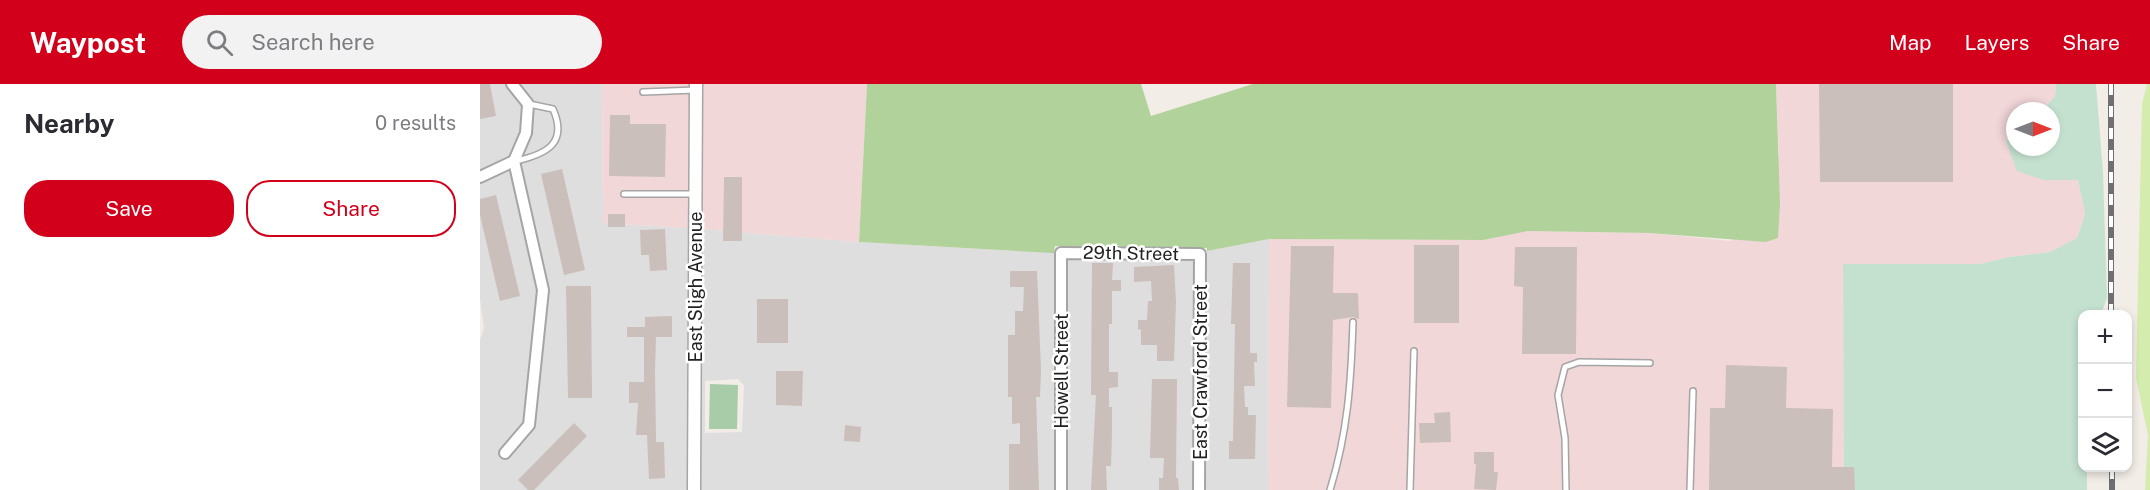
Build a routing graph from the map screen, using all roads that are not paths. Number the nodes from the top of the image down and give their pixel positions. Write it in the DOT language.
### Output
graph roads {
  1 [pos="512,84"];
  2 [pos="696,87"];
  3 [pos="643,92"];
  4 [pos="528,104"];
  5 [pos="514,161"];
  6 [pos="480,177"];
  7 [pos="624,194"];
  8 [pos="695,194"];
  9 [pos="1061,253"];
  10 [pos="1200,254"];
  11 [pos="1353,322"];
  12 [pos="1414,351"];
  13 [pos="1650,363"];
  14 [pos="1693,391"];
  15 [pos="505,453"];
  16 [pos="693,490"];
  17 [pos="1061,490"];
  18 [pos="1199,490"];
  19 [pos="1330,490"];
  20 [pos="1410,490"];
  21 [pos="1566,490"];
  22 [pos="1690,490"];
  1 -- 4 [label="street"];
  2 -- 3 [label="lane"];
  2 -- 8 [label="street, East Sligh Avenue"];
  4 -- 5 [label="street"];
  4 -- 5 [label="lane"];
  5 -- 6 [label="street"];
  5 -- 15 [label="street"];
  7 -- 8 [label="lane"];
  8 -- 16 [label="street, East Sligh Avenue"];
  9 -- 10 [label="street, 29th Street"];
  9 -- 17 [label="street, Howell Street"];
  10 -- 18 [label="street, East Crawford Street"];
  11 -- 19 [label="lane"];
  12 -- 20 [label="lane"];
  13 -- 21 [label="lane"];
  14 -- 22 [label="lane"];
}
